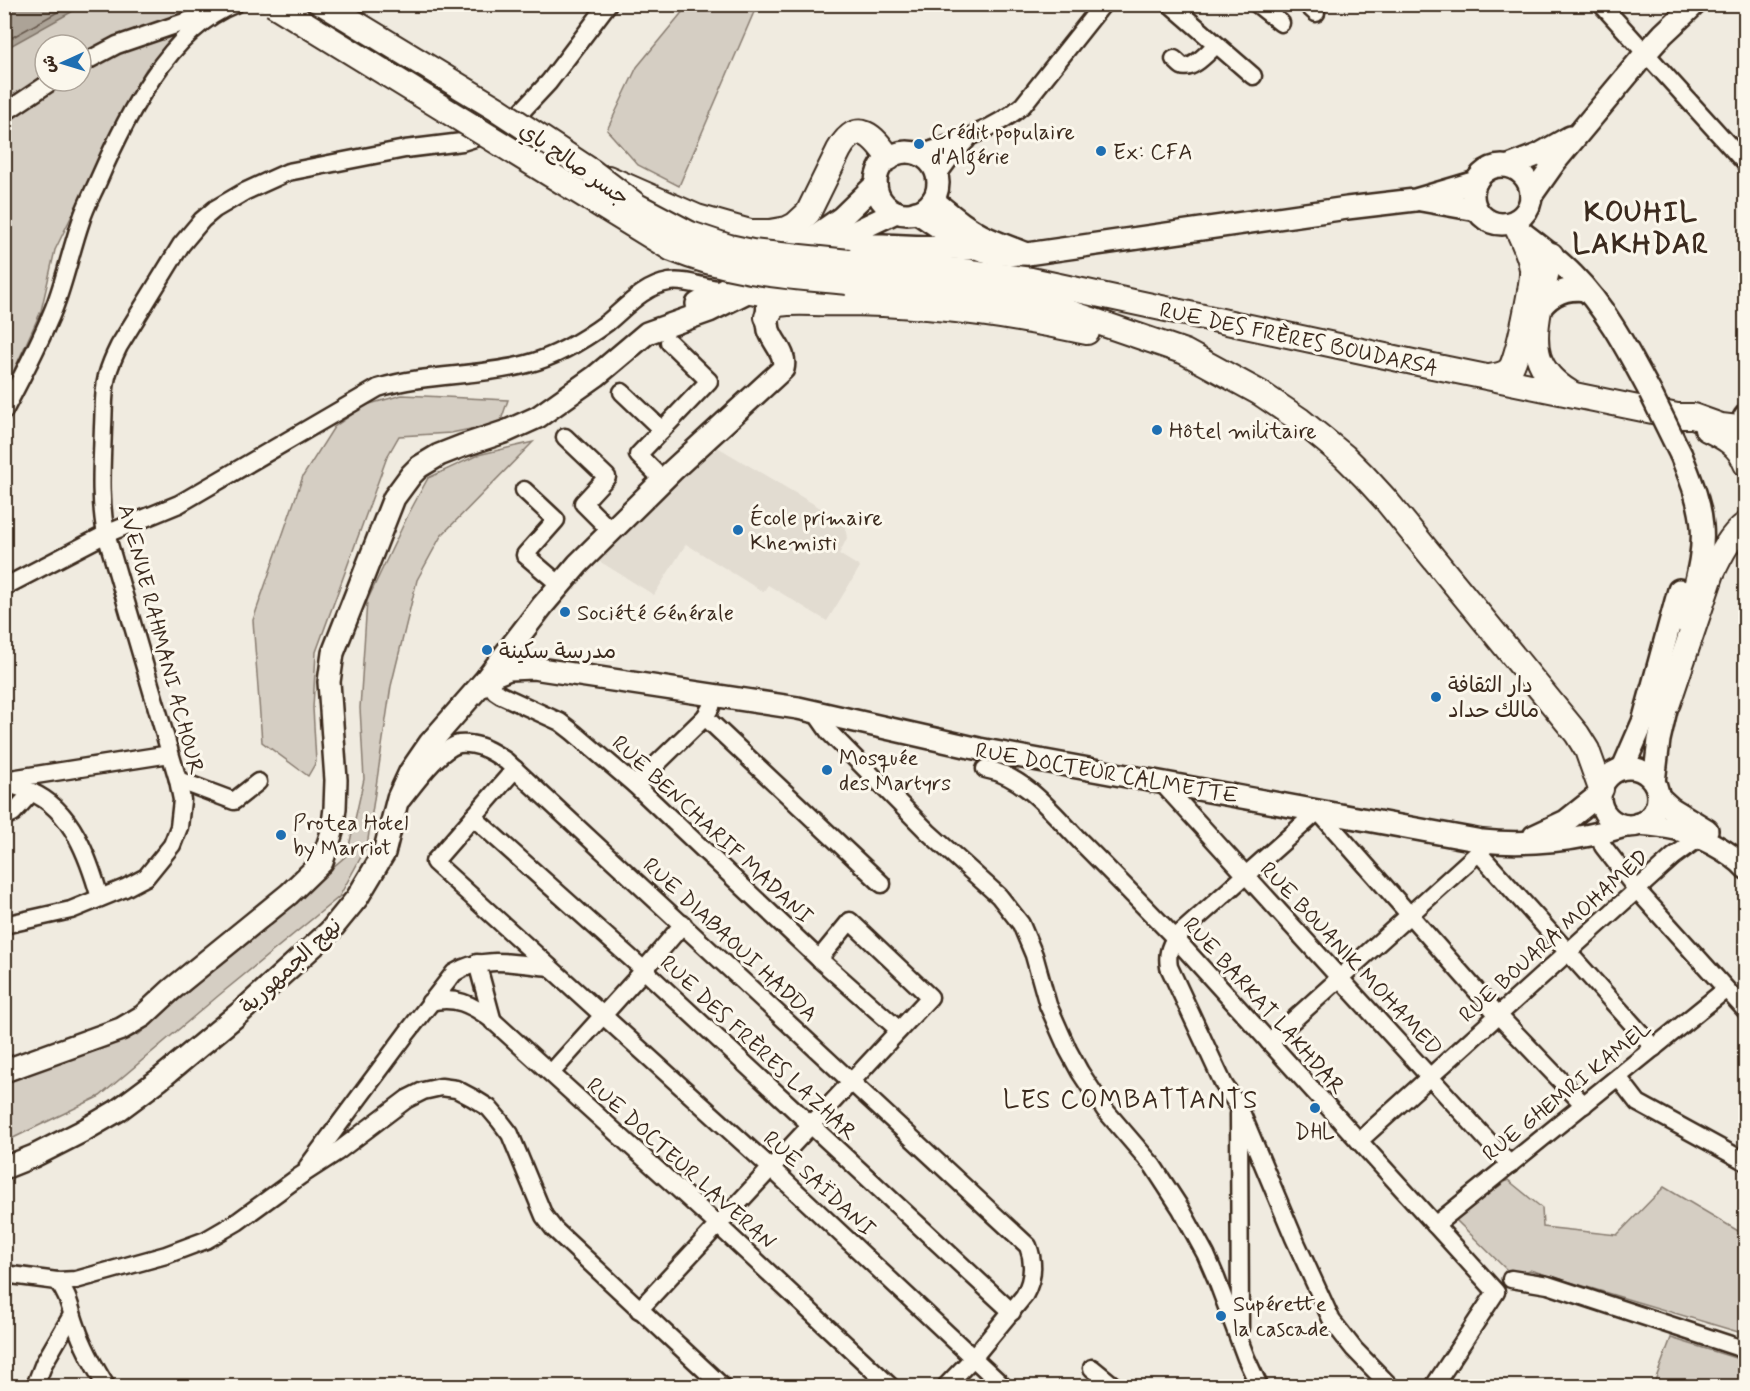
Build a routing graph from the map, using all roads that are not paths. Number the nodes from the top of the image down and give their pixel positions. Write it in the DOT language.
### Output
graph roads {
  1 [pos="273,4"];
  2 [pos="324,4"];
  3 [pos="608,4"];
  4 [pos="1103,4"];
  5 [pos="1170,4"];
  6 [pos="1257,4"];
  7 [pos="1601,4"];
  8 [pos="1695,4"];
  9 [pos="232,6"];
  10 [pos="1281,23"];
  11 [pos="1216,45"];
  12 [pos="1645,54"];
  13 [pos="93,57"];
  14 [pos="1174,59"];
  15 [pos="1252,76"];
  16 [pos="34,93"];
  17 [pos="4,113"];
  18 [pos="1580,131"];
  19 [pos="974,134"];
  20 [pos="918,154"];
  21 [pos="889,158"];
  22 [pos="1746,164"];
  23 [pos="1509,166"];
  24 [pos="591,171"];
  25 [pos="937,176"];
  26 [pos="1476,182"];
  27 [pos="876,184"];
  28 [pos="1414,200"];
  29 [pos="1530,200"];
  30 [pos="915,208"];
  31 [pos="1477,210"];
  32 [pos="1514,226"];
  33 [pos="820,250"];
  34 [pos="982,250"];
  35 [pos="1027,254"];
  36 [pos="1551,255"];
  37 [pos="848,272"];
  38 [pos="720,290"];
  39 [pos="1586,290"];
  40 [pos="762,301"];
  41 [pos="1538,312"];
  42 [pos="647,333"];
  43 [pos="1154,340"];
  44 [pos="669,342"];
  45 [pos="1489,377"];
  46 [pos="622,392"];
  47 [pos="1573,394"];
  48 [pos="4,411"];
  49 [pos="1685,416"];
  50 [pos="1745,418"];
  51 [pos="662,430"];
  52 [pos="565,437"];
  53 [pos="1746,464"];
  54 [pos="663,480"];
  55 [pos="524,490"];
  56 [pos="1698,504"];
  57 [pos="1743,520"];
  58 [pos="611,531"];
  59 [pos="106,534"];
  60 [pos="560,585"];
  61 [pos="4,587"];
  62 [pos="486,679"];
  63 [pos="714,695"];
  64 [pos="1668,703"];
  65 [pos="815,712"];
  66 [pos="705,717"];
  67 [pos="170,754"];
  68 [pos="1623,768"];
  69 [pos="515,769"];
  70 [pos="985,769"];
  71 [pos="177,780"];
  72 [pos="4,782"];
  73 [pos="258,782"];
  74 [pos="1161,782"];
  75 [pos="635,785"];
  76 [pos="1656,789"];
  77 [pos="1600,791"];
  78 [pos="32,792"];
  79 [pos="396,807"];
  80 [pos="1318,811"];
  81 [pos="4,817"];
  82 [pos="473,817"];
  83 [pos="1632,825"];
  84 [pos="1599,833"];
  85 [pos="1699,838"];
  86 [pos="1516,843"];
  87 [pos="1484,847"];
  88 [pos="1746,853"];
  89 [pos="1746,868"];
  90 [pos="1246,875"];
  91 [pos="882,884"];
  92 [pos="1637,890"];
  93 [pos="100,898"];
  94 [pos="1409,915"];
  95 [pos="682,924"];
  96 [pos="4,925"];
  97 [pos="1175,938"];
  98 [pos="1568,952"];
  99 [pos="819,959"];
  100 [pos="477,963"];
  101 [pos="549,967"];
  102 [pos="644,970"];
  103 [pos="1340,977"];
  104 [pos="1725,990"];
  105 [pos="430,1002"];
  106 [pos="1746,1011"];
  107 [pos="1498,1015"];
  108 [pos="603,1016"];
  109 [pos="493,1022"];
  110 [pos="899,1030"];
  111 [pos="1269,1042"];
  112 [pos="1654,1048"];
  113 [pos="4,1071"];
  114 [pos="551,1073"];
  115 [pos="1431,1076"];
  116 [pos="1618,1077"];
  117 [pos="851,1082"];
  118 [pos="1584,1105"];
  119 [pos="1239,1107"];
  120 [pos="811,1126"];
  121 [pos="1359,1141"];
  122 [pos="1746,1162"];
  123 [pos="1510,1165"];
  124 [pos="4,1168"];
  125 [pos="771,1168"];
  126 [pos="300,1176"];
  127 [pos="718,1225"];
  128 [pos="1435,1226"];
  129 [pos="4,1274"];
  130 [pos="1511,1280"];
  131 [pos="57,1281"];
  132 [pos="639,1310"];
  133 [pos="1012,1312"];
  134 [pos="72,1315"];
  135 [pos="1240,1341"];
  136 [pos="1746,1350"];
  137 [pos="973,1358"];
  138 [pos="1092,1368"];
  139 [pos="35,1386"];
  140 [pos="106,1386"];
  141 [pos="722,1386"];
  142 [pos="890,1386"];
  143 [pos="946,1386"];
  144 [pos="1003,1386"];
  145 [pos="1114,1386"];
  146 [pos="1259,1386"];
  147 [pos="1390,1386"];
  148 [pos="1434,1386"];
  1 -- 37 [label="highway, bridge"];
  2 -- 24 [label="highway, جسر صالح باي, bridge"];
  3 -- 59 [label="street, AVENUE RAHMANI ACHOUR"];
  4 -- 19 [label="street"];
  5 -- 11 [label="street"];
  6 -- 10 [label="street"];
  7 -- 12 [label="street"];
  8 -- 12 [label="main road"];
  9 -- 13 [label="street"];
  9 -- 48 [label="street"];
  11 -- 14 [label="street"];
  11 -- 15 [label="street"];
  12 -- 18 [label="main road"];
  12 -- 22 [label="street"];
  16 -- 17 [label="street"];
  18 -- 23 [label="main road"];
  18 -- 29 [label="main road"];
  19 -- 20 [label="street"];
  19 -- 25 [label="street"];
  20 -- 21 [label="main road"];
  20 -- 25 [label="main road"];
  21 -- 24 [label="highway, bridge"];
  21 -- 27 [label="main road"];
  23 -- 26 [label="main road"];
  23 -- 29 [label="main road"];
  24 -- 37 [label="highway, جسر صالح باي, bridge"];
  25 -- 30 [label="main road"];
  26 -- 28 [label="main road"];
  26 -- 31 [label="main road"];
  27 -- 30 [label="main road"];
  27 -- 38 [label="main road"];
  28 -- 31 [label="main road"];
  28 -- 35 [label="main road"];
  29 -- 32 [label="main road"];
  29 -- 36 [label="main road"];
  30 -- 33 [label="main road"];
  30 -- 34 [label="main road"];
  30 -- 35 [label="main road"];
  31 -- 32 [label="main road"];
  32 -- 36 [label="main road"];
  32 -- 45 [label="highway"];
  33 -- 34 [label="main road"];
  33 -- 40 [label="main road"];
  34 -- 35 [label="main road"];
  36 -- 39 [label="main road"];
  36 -- 41 [label="highway"];
  37 -- 43 [label="highway"];
  37 -- 45 [label="highway, RUE DES FRÈRES BOUDARSA"];
  38 -- 40 [label="street"];
  38 -- 42 [label="main road"];
  38 -- 59 [label="street"];
  39 -- 41 [label="main road"];
  39 -- 56 [label="main road, bridge"];
  40 -- 42 [label="main road"];
  40 -- 43 [label="highway"];
  40 -- 54 [label="main road, نهج الجمهورية"];
  41 -- 47 [label="highway"];
  42 -- 113 [label="main road"];
  43 -- 77 [label="highway"];
  44 -- 51 [label="street"];
  45 -- 47 [label="highway, RUE DES FRÈRES BOUDARSA"];
  46 -- 51 [label="street"];
  47 -- 49 [label="highway, RUE DES FRÈRES BOUDARSA"];
  49 -- 50 [label="highway"];
  49 -- 53 [label="highway"];
  51 -- 54 [label="street"];
  52 -- 58 [label="street"];
  54 -- 58 [label="main road, نهج الجمهورية"];
  55 -- 60 [label="street"];
  56 -- 64 [label="main road"];
  56 -- 68 [label="main road"];
  57 -- 64 [label="highway"];
  58 -- 60 [label="main road, نهج الجمهورية"];
  59 -- 61 [label="street"];
  59 -- 67 [label="street, AVENUE RAHMANI ACHOUR"];
  60 -- 62 [label="main road, نهج الجمهورية"];
  62 -- 63 [label="main road, RUE DOCTEUR CALMETTE"];
  62 -- 75 [label="street, RUE BENCHARIF MADANI"];
  62 -- 79 [label="main road, نهج الجمهورية"];
  63 -- 65 [label="main road, RUE DOCTEUR CALMETTE"];
  63 -- 66 [label="street"];
  64 -- 76 [label="main road"];
  65 -- 74 [label="main road, RUE DOCTEUR CALMETTE"];
  65 -- 135 [label="street"];
  66 -- 75 [label="street"];
  66 -- 91 [label="street"];
  67 -- 71 [label="street, AVENUE RAHMANI ACHOUR"];
  67 -- 72 [label="street"];
  68 -- 76 [label="main road"];
  68 -- 77 [label="main road"];
  69 -- 79 [label="street, RUE DIABAOUI HADDA"];
  69 -- 82 [label="street"];
  69 -- 95 [label="street, RUE DIABAOUI HADDA"];
  70 -- 97 [label="street, RUE BARKAT LAKHDAR"];
  71 -- 73 [label="street"];
  71 -- 93 [label="street, AVENUE RAHMANI ACHOUR"];
  72 -- 78 [label="street"];
  74 -- 80 [label="main road, RUE DOCTEUR CALMETTE"];
  74 -- 90 [label="street, RUE BOUANIK MOHAMED"];
  75 -- 99 [label="street, RUE BENCHARIF MADANI"];
  76 -- 83 [label="main road"];
  76 -- 88 [label="main road"];
  77 -- 83 [label="main road"];
  77 -- 86 [label="main road, RUE DOCTEUR CALMETTE"];
  78 -- 81 [label="street"];
  78 -- 93 [label="street"];
  79 -- 124 [label="main road, نهج الجمهورية"];
  80 -- 87 [label="main road, RUE DOCTEUR CALMETTE"];
  80 -- 90 [label="street"];
  80 -- 94 [label="street"];
  82 -- 101 [label="street, RUE SAÏDANI"];
  82 -- 102 [label="street, RUE DES FRÈRES LAZHAR"];
  83 -- 84 [label="main road, RUE DOCTEUR CALMETTE"];
  83 -- 85 [label="main road"];
  84 -- 86 [label="main road, RUE DOCTEUR CALMETTE"];
  84 -- 92 [label="street"];
  85 -- 89 [label="main road"];
  85 -- 92 [label="street, RUE BOUARA MOHAMED"];
  86 -- 87 [label="main road, RUE DOCTEUR CALMETTE"];
  87 -- 94 [label="street"];
  87 -- 98 [label="street"];
  90 -- 97 [label="street"];
  90 -- 103 [label="street, RUE BOUANIK MOHAMED"];
  92 -- 98 [label="street, RUE BOUARA MOHAMED"];
  92 -- 104 [label="street"];
  93 -- 96 [label="street, AVENUE RAHMANI ACHOUR"];
  94 -- 103 [label="street"];
  94 -- 107 [label="street"];
  95 -- 102 [label="street"];
  95 -- 117 [label="street, RUE DIABAOUI HADDA"];
  97 -- 111 [label="street, RUE BARKAT LAKHDAR"];
  97 -- 119 [label="street"];
  98 -- 107 [label="street, RUE BOUARA MOHAMED"];
  98 -- 112 [label="street"];
  99 -- 110 [label="street, RUE BENCHARIF MADANI"];
  99 -- 110 [label="street"];
  100 -- 101 [label="street"];
  100 -- 105 [label="street"];
  100 -- 109 [label="street"];
  101 -- 108 [label="street, RUE SAÏDANI"];
  102 -- 108 [label="street"];
  102 -- 120 [label="street, RUE DES FRÈRES LAZHAR"];
  103 -- 111 [label="street"];
  103 -- 115 [label="street, RUE BOUANIK MOHAMED"];
  104 -- 106 [label="street"];
  104 -- 112 [label="street, RUE GHEMRI KAMEL"];
  105 -- 109 [label="street, RUE DOCTEUR LAVERAN"];
  105 -- 126 [label="street"];
  107 -- 115 [label="street, RUE BOUARA MOHAMED"];
  107 -- 118 [label="street"];
  108 -- 114 [label="street"];
  108 -- 125 [label="street, RUE SAÏDANI"];
  109 -- 114 [label="street, RUE DOCTEUR LAVERAN"];
  110 -- 117 [label="street"];
  111 -- 121 [label="street, RUE BARKAT LAKHDAR"];
  112 -- 116 [label="street, RUE GHEMRI KAMEL"];
  114 -- 127 [label="street, RUE DOCTEUR LAVERAN"];
  115 -- 121 [label="street, RUE BOUARA MOHAMED"];
  115 -- 123 [label="street, RUE BOUANIK MOHAMED"];
  116 -- 118 [label="street, RUE GHEMRI KAMEL"];
  116 -- 122 [label="street"];
  117 -- 120 [label="street"];
  117 -- 133 [label="street, RUE DIABAOUI HADDA"];
  118 -- 123 [label="street, RUE GHEMRI KAMEL"];
  119 -- 135 [label="street"];
  119 -- 147 [label="street"];
  120 -- 125 [label="street"];
  120 -- 133 [label="street, RUE DES FRÈRES LAZHAR"];
  121 -- 128 [label="street, RUE BARKAT LAKHDAR"];
  123 -- 128 [label="street, RUE GHEMRI KAMEL"];
  125 -- 127 [label="street"];
  125 -- 137 [label="street, RUE SAÏDANI"];
  126 -- 131 [label="street"];
  126 -- 132 [label="street"];
  127 -- 132 [label="street"];
  127 -- 142 [label="street, RUE DOCTEUR LAVERAN"];
  128 -- 148 [label="street, RUE BARKAT LAKHDAR"];
  129 -- 131 [label="street"];
  130 -- 136 [label="street"];
  131 -- 134 [label="street"];
  132 -- 141 [label="street"];
  133 -- 137 [label="street"];
  134 -- 139 [label="street"];
  134 -- 140 [label="street"];
  135 -- 146 [label="street"];
  137 -- 143 [label="street"];
  137 -- 144 [label="street, RUE SAÏDANI"];
  138 -- 145 [label="street"];
}
